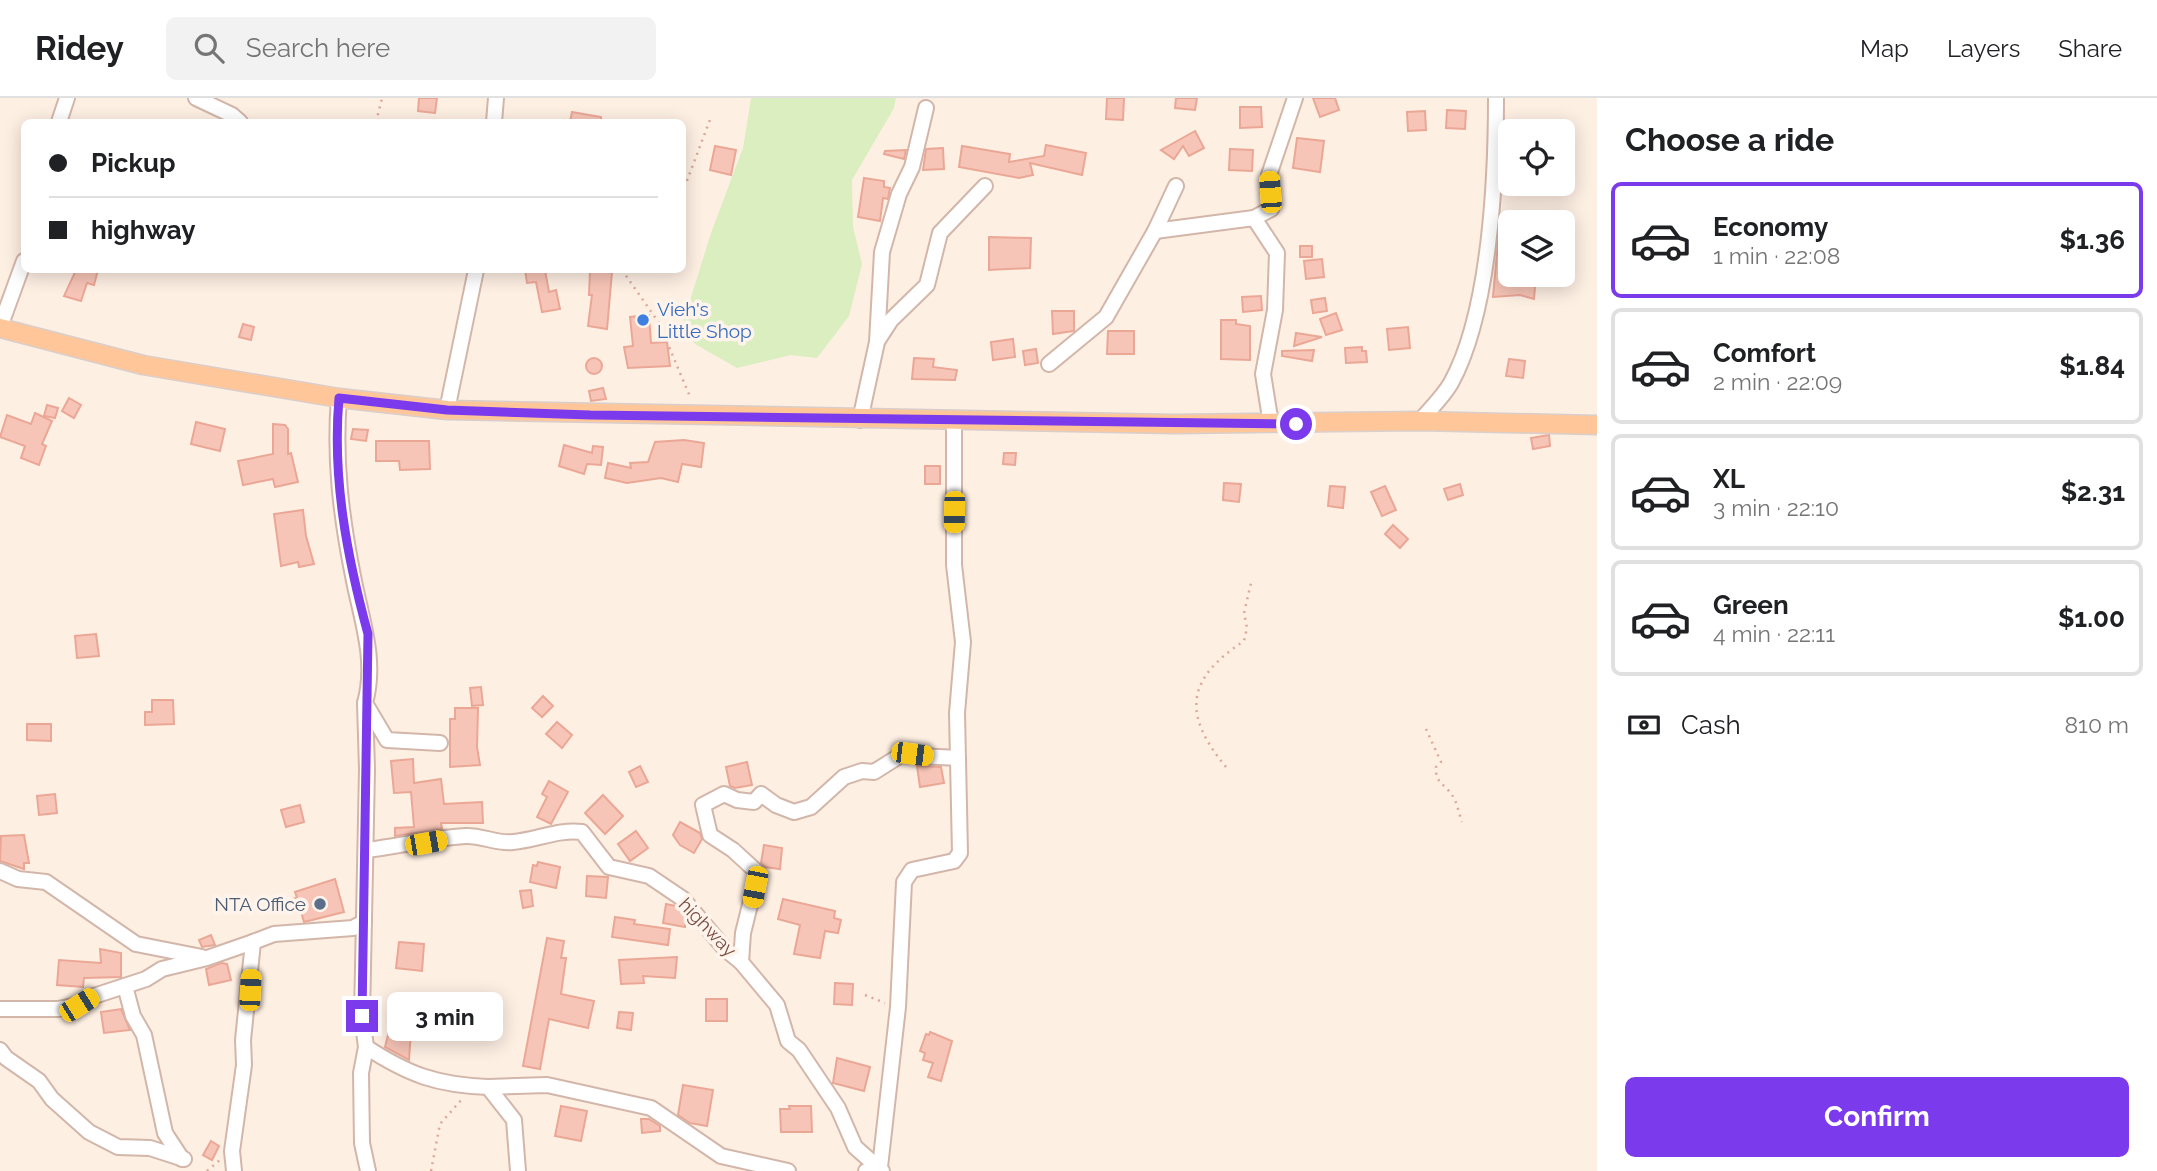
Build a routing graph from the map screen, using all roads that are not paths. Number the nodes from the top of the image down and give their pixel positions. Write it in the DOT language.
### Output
graph roads {
  1 [pos="67,98"];
  2 [pos="196,98"];
  3 [pos="496,98"];
  4 [pos="1295,98"];
  5 [pos="1496,98"];
  6 [pos="926,108"];
  7 [pos="60,119"];
  8 [pos="237,119"];
  9 [pos="494,119"];
  10 [pos="985,186"];
  11 [pos="1177,186"];
  12 [pos="1254,218"];
  13 [pos="1155,231"];
  14 [pos="21,269"];
  15 [pos="475,273"];
  16 [pos="0,328"];
  17 [pos="877,342"];
  18 [pos="1049,364"];
  19 [pos="339,398"];
  20 [pos="447,410"];
  21 [pos="954,419"];
  22 [pos="860,420"];
  23 [pos="1420,421"];
  24 [pos="1271,424"];
  25 [pos="1597,425"];
  26 [pos="365,703"];
  27 [pos="440,743"];
  28 [pos="958,758"];
  29 [pos="367,850"];
  30 [pos="0,871"];
  31 [pos="364,922"];
  32 [pos="253,942"];
  33 [pos="207,958"];
  34 [pos="741,962"];
  35 [pos="125,986"];
  36 [pos="0,1009"];
  37 [pos="366,1047"];
  38 [pos="0,1050"];
  39 [pos="482,1087"];
  40 [pos="876,1170"];
  41 [pos="234,1171"];
  42 [pos="368,1171"];
  43 [pos="518,1171"];
  44 [pos="788,1171"];
  1 -- 7 [label="street"];
  2 -- 8 [label="street"];
  3 -- 9 [label="street"];
  4 -- 12 [label="street"];
  5 -- 23 [label="street"];
  6 -- 17 [label="street"];
  10 -- 17 [label="street"];
  11 -- 13 [label="street"];
  12 -- 13 [label="street"];
  12 -- 24 [label="street"];
  13 -- 18 [label="street"];
  14 -- 16 [label="street"];
  15 -- 20 [label="street"];
  16 -- 19 [label="main road"];
  17 -- 22 [label="street"];
  19 -- 20 [label="main road"];
  19 -- 26 [label="street"];
  20 -- 22 [label="main road"];
  21 -- 22 [label="main road"];
  21 -- 24 [label="main road"];
  21 -- 28 [label="street"];
  23 -- 24 [label="main road"];
  23 -- 25 [label="main road"];
  26 -- 27 [label="street"];
  26 -- 29 [label="street"];
  28 -- 34 [label="street, highway"];
  28 -- 40 [label="street"];
  29 -- 31 [label="street"];
  29 -- 34 [label="street, highway"];
  30 -- 33 [label="street"];
  31 -- 32 [label="street"];
  31 -- 37 [label="street"];
  32 -- 33 [label="street"];
  32 -- 41 [label="street"];
  33 -- 35 [label="street"];
  34 -- 40 [label="street, highway"];
  35 -- 36 [label="street"];
  35 -- 38 [label="street"];
  37 -- 39 [label="street"];
  37 -- 42 [label="street"];
  39 -- 43 [label="street"];
  39 -- 44 [label="street"];
}
